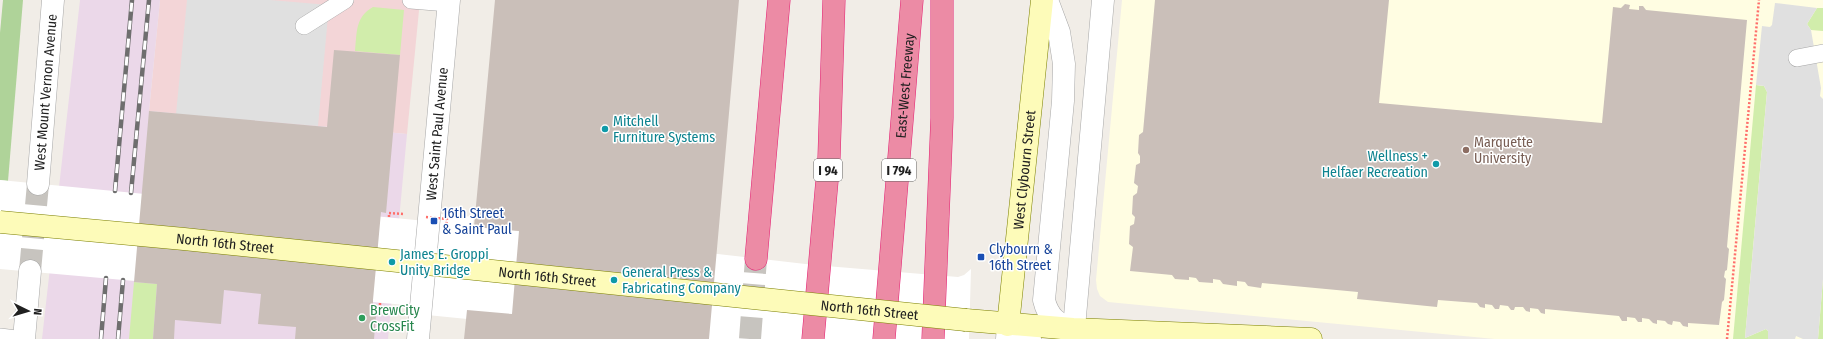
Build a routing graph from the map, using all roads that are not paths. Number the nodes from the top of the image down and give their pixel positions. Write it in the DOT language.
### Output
graph roads {
  1 [pos="53,0"];
  2 [pos="345,0"];
  3 [pos="411,0"];
  4 [pos="779,0"];
  5 [pos="834,0"];
  6 [pos="912,0"];
  7 [pos="942,0"];
  8 [pos="1042,0"];
  9 [pos="1047,0"];
  10 [pos="1103,0"];
  11 [pos="448,2"];
  12 [pos="304,26"];
  13 [pos="1823,53"];
  14 [pos="1797,58"];
  15 [pos="38,184"];
  16 [pos="0,222"];
  17 [pos="756,259"];
  18 [pos="30,271"];
  19 [pos="1007,332"];
  20 [pos="1073,334"];
  21 [pos="0,338"];
  22 [pos="16,339"];
  23 [pos="24,339"];
  24 [pos="418,339"];
  25 [pos="813,339"];
  26 [pos="884,339"];
  27 [pos="933,339"];
  28 [pos="1030,339"];
  29 [pos="1310,339"];
  1 -- 15 [label="street, West Mount Vernon Avenue"];
  2 -- 12 [label="lane"];
  3 -- 11 [label="lane"];
  4 -- 17 [label="highway"];
  5 -- 25 [label="highway, I 94"];
  6 -- 26 [label="highway, East-West Freeway / I 794"];
  7 -- 27 [label="highway"];
  8 -- 19 [label="main road, West Clybourn Street"];
  9 -- 20 [label="street"];
  10 -- 20 [label="street"];
  11 -- 24 [label="street, West Saint Paul Avenue"];
  13 -- 14 [label="lane"];
  16 -- 19 [label="main road, North 16th Street, bridge"];
  18 -- 23 [label="street"];
  19 -- 20 [label="main road, North 16th Street"];
  19 -- 28 [label="street"];
  20 -- 29 [label="main road, North 16th Street"];
  21 -- 22 [label="lane"];
}
